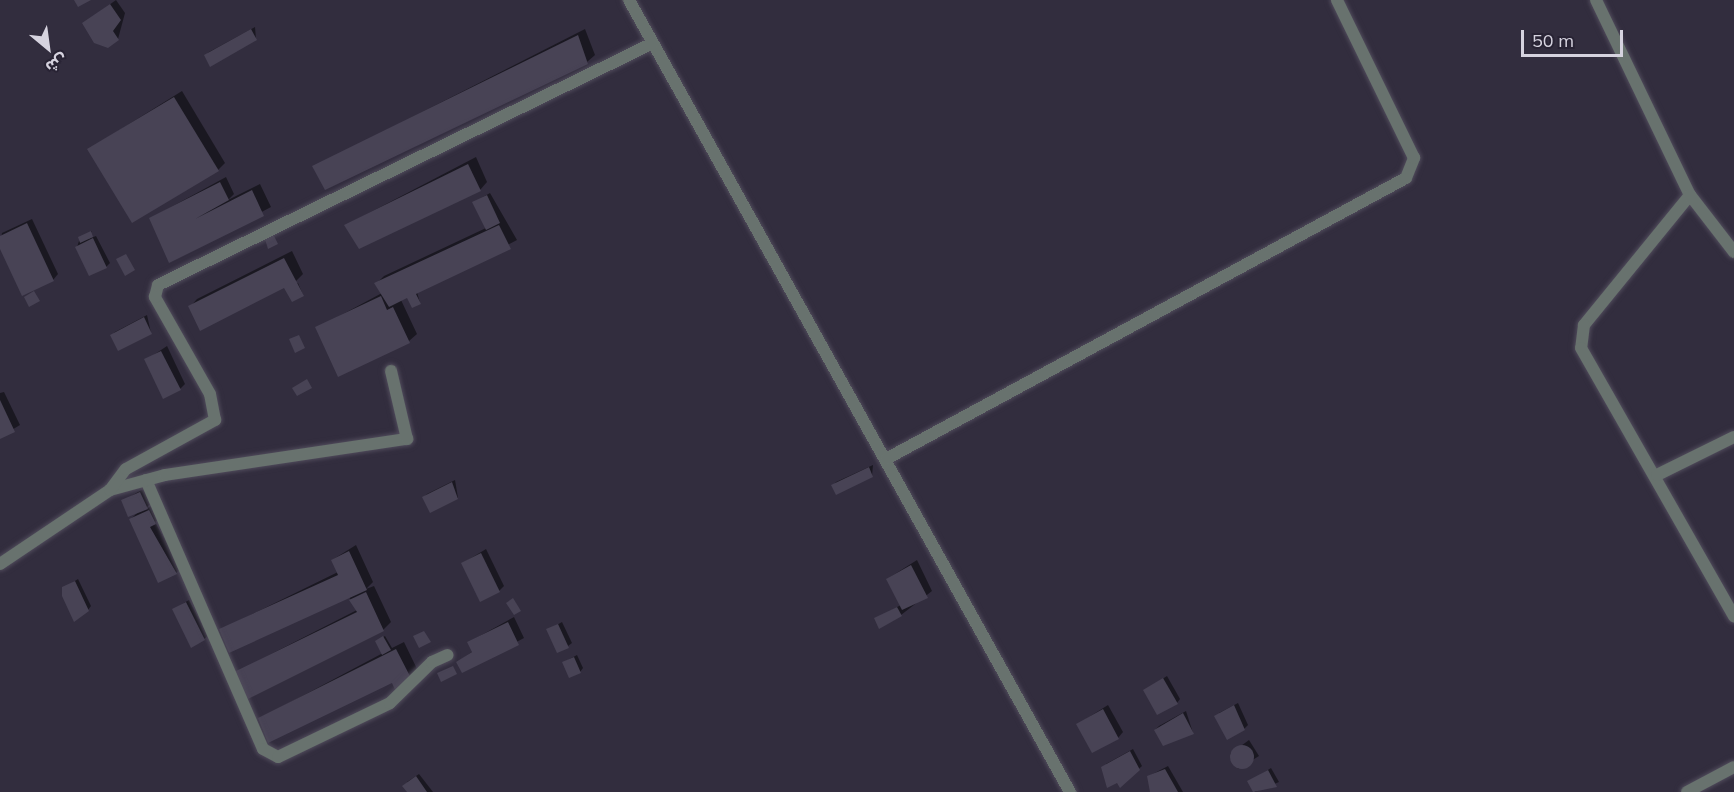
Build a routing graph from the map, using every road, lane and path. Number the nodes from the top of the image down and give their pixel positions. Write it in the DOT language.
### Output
graph roads {
  1 [pos="628,0"];
  2 [pos="1337,0"];
  3 [pos="1596,0"];
  4 [pos="653,43"];
  5 [pos="1690,195"];
  6 [pos="1734,252"];
  7 [pos="391,371"];
  8 [pos="1734,437"];
  9 [pos="886,459"];
  10 [pos="1657,476"];
  11 [pos="146,480"];
  12 [pos="110,490"];
  13 [pos="0,564"];
  14 [pos="1734,616"];
  15 [pos="448,655"];
  16 [pos="1734,767"];
  17 [pos="1070,792"];
  18 [pos="1687,792"];
  1 -- 4 [label="street"];
  2 -- 9 [label="street"];
  3 -- 5 [label="street"];
  4 -- 9 [label="street"];
  4 -- 12 [label="street"];
  5 -- 6 [label="street"];
  5 -- 10 [label="street"];
  7 -- 11 [label="street"];
  8 -- 10 [label="street"];
  9 -- 17 [label="street"];
  10 -- 14 [label="street"];
  11 -- 12 [label="street"];
  11 -- 15 [label="street"];
  12 -- 13 [label="street"];
  16 -- 18 [label="street"];
}
